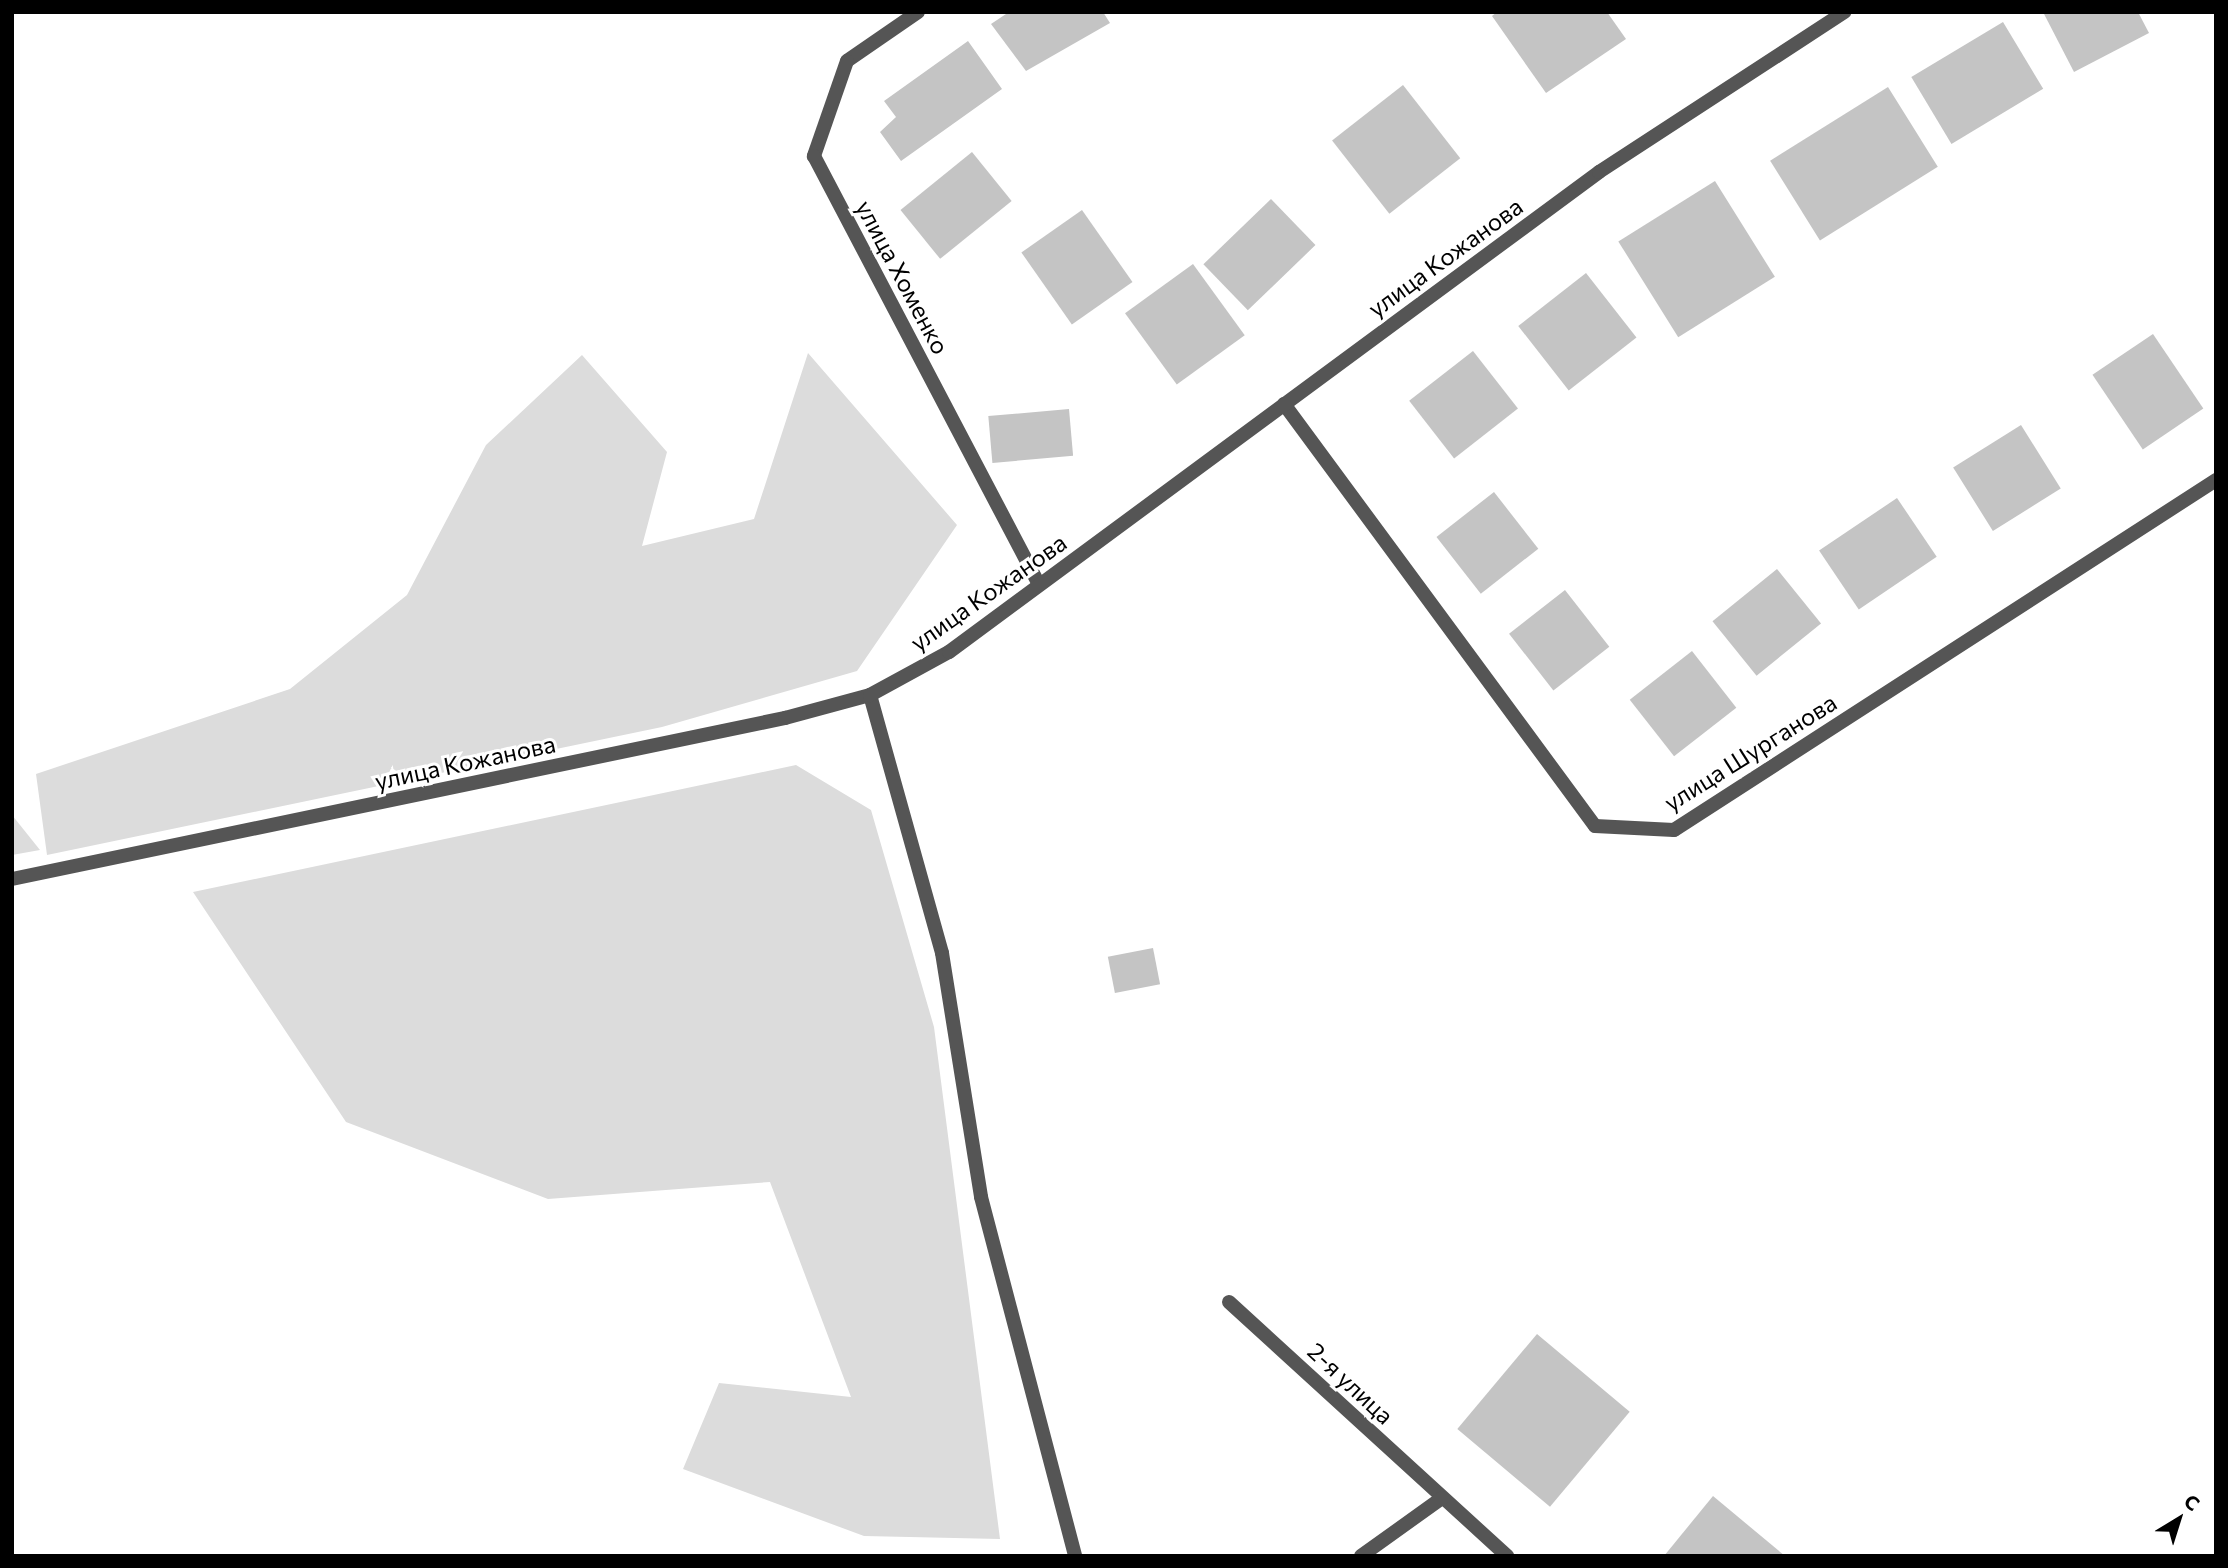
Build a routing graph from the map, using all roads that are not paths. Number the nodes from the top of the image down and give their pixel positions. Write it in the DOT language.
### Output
graph roads {
  1 [pos="918,12"];
  2 [pos="1843,12"];
  3 [pos="1284,404"];
  4 [pos="2216,480"];
  5 [pos="1040,585"];
  6 [pos="870,695"];
  7 [pos="12,879"];
  8 [pos="1229,1302"];
  9 [pos="1442,1498"];
  10 [pos="1075,1556"];
  11 [pos="1361,1556"];
  12 [pos="1507,1556"];
  1 -- 5 [label="street, улица Хоменко"];
  2 -- 3 [label="street, улица Кожанова"];
  3 -- 4 [label="street, улица Шурганова"];
  3 -- 5 [label="street, улица Кожанова"];
  5 -- 6 [label="street, улица Кожанова"];
  6 -- 7 [label="street, улица Кожанова"];
  6 -- 10 [label="street"];
  8 -- 9 [label="street, 2-я улица"];
  9 -- 11 [label="street"];
  9 -- 12 [label="street, 2-я улица"];
}
